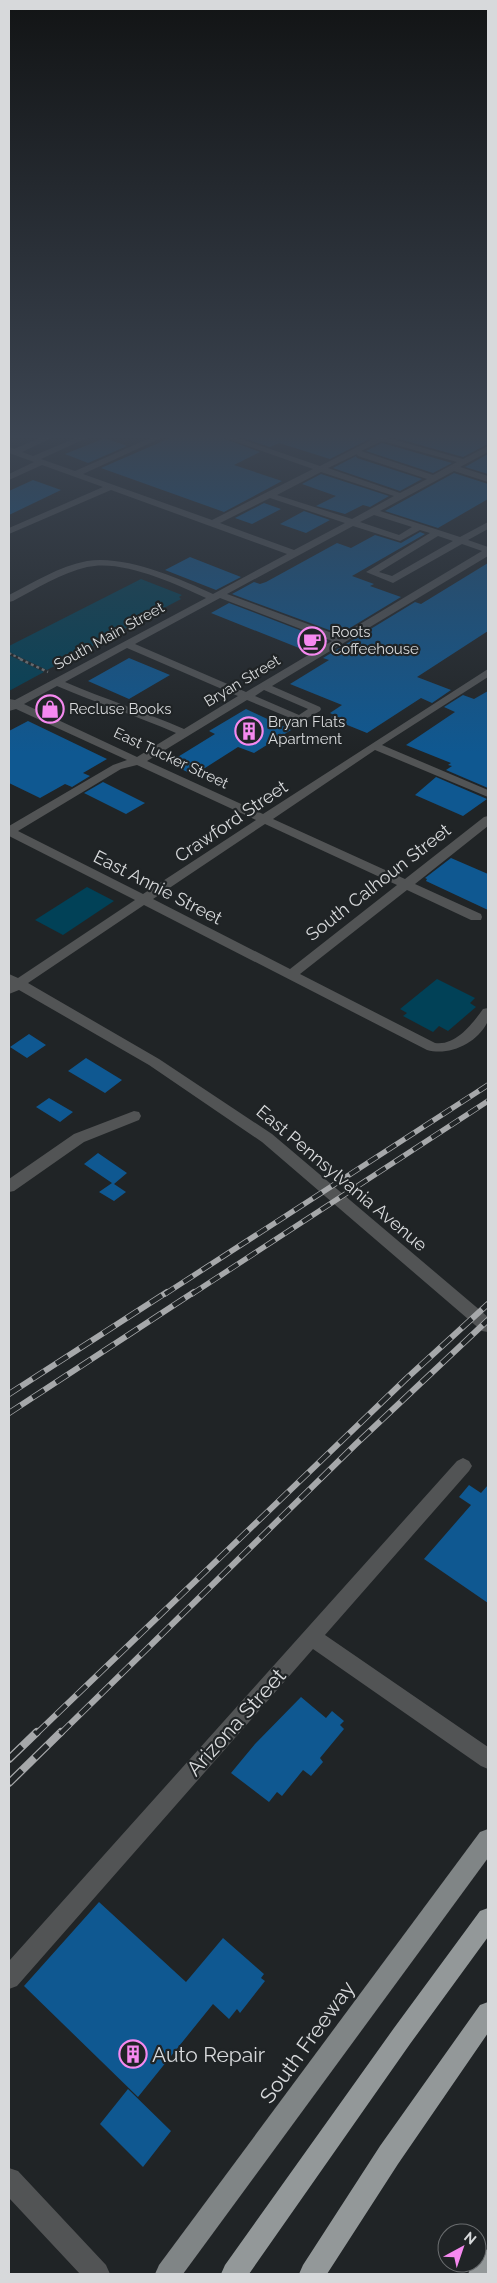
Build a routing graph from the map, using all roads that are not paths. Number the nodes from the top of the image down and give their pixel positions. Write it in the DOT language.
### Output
graph roads {
  1 [pos="257,541"];
  2 [pos="317,541"];
  3 [pos="425,541"];
  4 [pos="461,541"];
  5 [pos="488,551"];
  6 [pos="293,554"];
  7 [pos="215,595"];
  8 [pos="9,599"];
  9 [pos="340,640"];
  10 [pos="126,644"];
  11 [pos="488,672"];
  12 [pos="60,680"];
  13 [pos="263,686"];
  14 [pos="246,696"];
  15 [pos="11,705"];
  16 [pos="185,733"];
  17 [pos="374,746"];
  18 [pos="138,761"];
  19 [pos="488,794"];
  20 [pos="264,818"];
  21 [pos="488,820"];
  22 [pos="9,831"];
  23 [pos="405,884"];
  24 [pos="145,900"];
  25 [pos="476,917"];
  26 [pos="291,975"];
  27 [pos="12,984"];
  28 [pos="488,1012"];
  29 [pos="134,1116"];
  30 [pos="9,1187"];
  31 [pos="488,1326"];
  32 [pos="464,1466"];
  33 [pos="312,1637"];
  34 [pos="488,1759"];
  35 [pos="488,1840"];
  36 [pos="488,1919"];
  37 [pos="9,1978"];
  38 [pos="488,2013"];
  39 [pos="9,2180"];
  40 [pos="488,2262"];
  41 [pos="97,2274"];
  42 [pos="168,2274"];
  43 [pos="234,2274"];
  44 [pos="312,2274"];
  45 [pos="481,2274"];
  1 -- 6 [label="street"];
  2 -- 6 [label="street, South Main Street"];
  3 -- 4 [label="street"];
  4 -- 5 [label="street"];
  5 -- 9 [label="street, Bryan Street"];
  6 -- 7 [label="street, South Main Street"];
  7 -- 8 [label="street"];
  7 -- 9 [label="street"];
  7 -- 10 [label="street, South Main Street"];
  9 -- 13 [label="street, Bryan Street"];
  10 -- 12 [label="street, South Main Street"];
  10 -- 14 [label="street"];
  11 -- 17 [label="street, Crawford Street"];
  12 -- 15 [label="street, South Main Street"];
  12 -- 16 [label="street"];
  13 -- 14 [label="street, Bryan Street"];
  13 -- 14 [label="street"];
  14 -- 16 [label="street, Bryan Street"];
  15 -- 18 [label="street, East Tucker Street"];
  16 -- 18 [label="street, Bryan Street"];
  17 -- 19 [label="street"];
  17 -- 20 [label="street, Crawford Street"];
  18 -- 20 [label="street, East Tucker Street"];
  18 -- 22 [label="street, Bryan Street"];
  20 -- 23 [label="street, East Tucker Street"];
  20 -- 24 [label="street, Crawford Street"];
  21 -- 23 [label="street, South Calhoun Street"];
  22 -- 24 [label="street, East Annie Street"];
  23 -- 25 [label="street, East Tucker Street"];
  23 -- 26 [label="street, South Calhoun Street"];
  24 -- 26 [label="street, East Annie Street"];
  24 -- 27 [label="street, Crawford Street"];
  26 -- 28 [label="street, East Annie Street"];
  27 -- 31 [label="street, East Pennsylvania Avenue"];
  29 -- 30 [label="street"];
  32 -- 33 [label="street, Arizona Street"];
  33 -- 34 [label="street"];
  33 -- 37 [label="street, Arizona Street"];
  35 -- 42 [label="main road, South Freeway"];
  36 -- 43 [label="highway"];
  38 -- 44 [label="highway"];
  39 -- 41 [label="street"];
  40 -- 45 [label="highway"];
}
